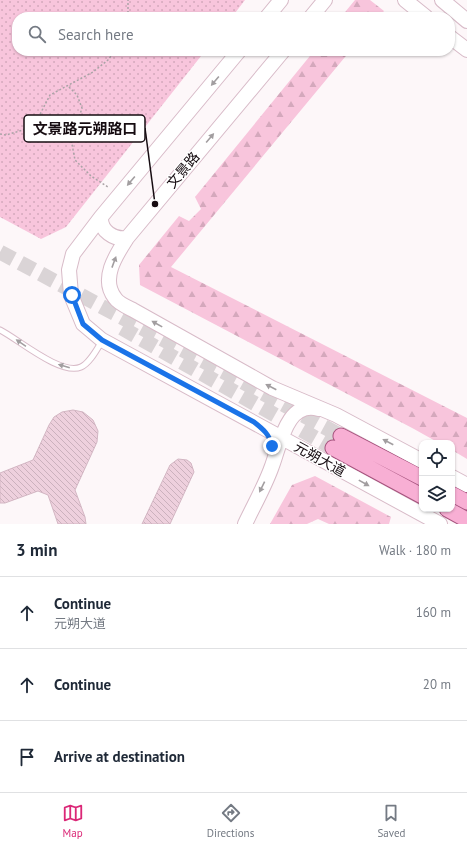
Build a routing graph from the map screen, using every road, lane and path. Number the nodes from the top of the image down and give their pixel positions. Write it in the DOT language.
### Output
graph roads {
  1 [pos="128,0"];
  2 [pos="281,0"];
  3 [pos="325,0"];
  4 [pos="405,0"];
  5 [pos="442,0"];
  6 [pos="128,12"];
  7 [pos="271,12"];
  8 [pos="315,12"];
  9 [pos="420,12"];
  10 [pos="467,21"];
  11 [pos="455,41"];
  12 [pos="467,50"];
  13 [pos="111,56"];
  14 [pos="235,56"];
  15 [pos="278,56"];
  16 [pos="69,86"];
  17 [pos="0,134"];
  18 [pos="108,187"];
  19 [pos="101,217"];
  20 [pos="127,238"];
  21 [pos="0,330"];
  22 [pos="102,340"];
  23 [pos="336,415"];
  24 [pos="254,422"];
  25 [pos="281,438"];
  26 [pos="419,459"];
  27 [pos="272,466"];
  28 [pos="419,477"];
  29 [pos="455,479"];
  30 [pos="467,485"];
  31 [pos="419,494"];
  32 [pos="455,496"];
  33 [pos="467,502"];
  34 [pos="452,512"];
  35 [pos="467,520"];
  36 [pos="245,524"];
  37 [pos="440,524"];
  1 -- 6 [label="path"];
  2 -- 7 [label="main road"];
  3 -- 8 [label="main road"];
  4 -- 9 [label="main road"];
  5 -- 10 [label="main road"];
  11 -- 12 [label="main road"];
  13 -- 16 [label="path"];
  14 -- 19 [label="main road, one-way"];
  20 -- 15 [label="main road, 文景路, one-way"];
  16 -- 17 [label="path"];
  16 -- 18 [label="path"];
  19 -- 20 [label="main road"];
  19 -- 22 [label="main road, 元朔大道"];
  23 -- 20 [label="main road, 文景路, one-way"];
  22 -- 21 [label="lane, one-way"];
  22 -- 24 [label="main road, 元朔大道"];
  23 -- 25 [label="main road"];
  26 -- 23 [label="main road, one-way"];
  24 -- 25 [label="main road, 元朔大道"];
  24 -- 27 [label="main road"];
  25 -- 27 [label="main road"];
  25 -- 37 [label="main road, 元朔大道, one-way"];
  27 -- 36 [label="main road, one-way"];
  28 -- 31 [label="main road, 元朔大道"];
  29 -- 30 [label="main road"];
  32 -- 33 [label="main road"];
  34 -- 35 [label="main road"];
}
